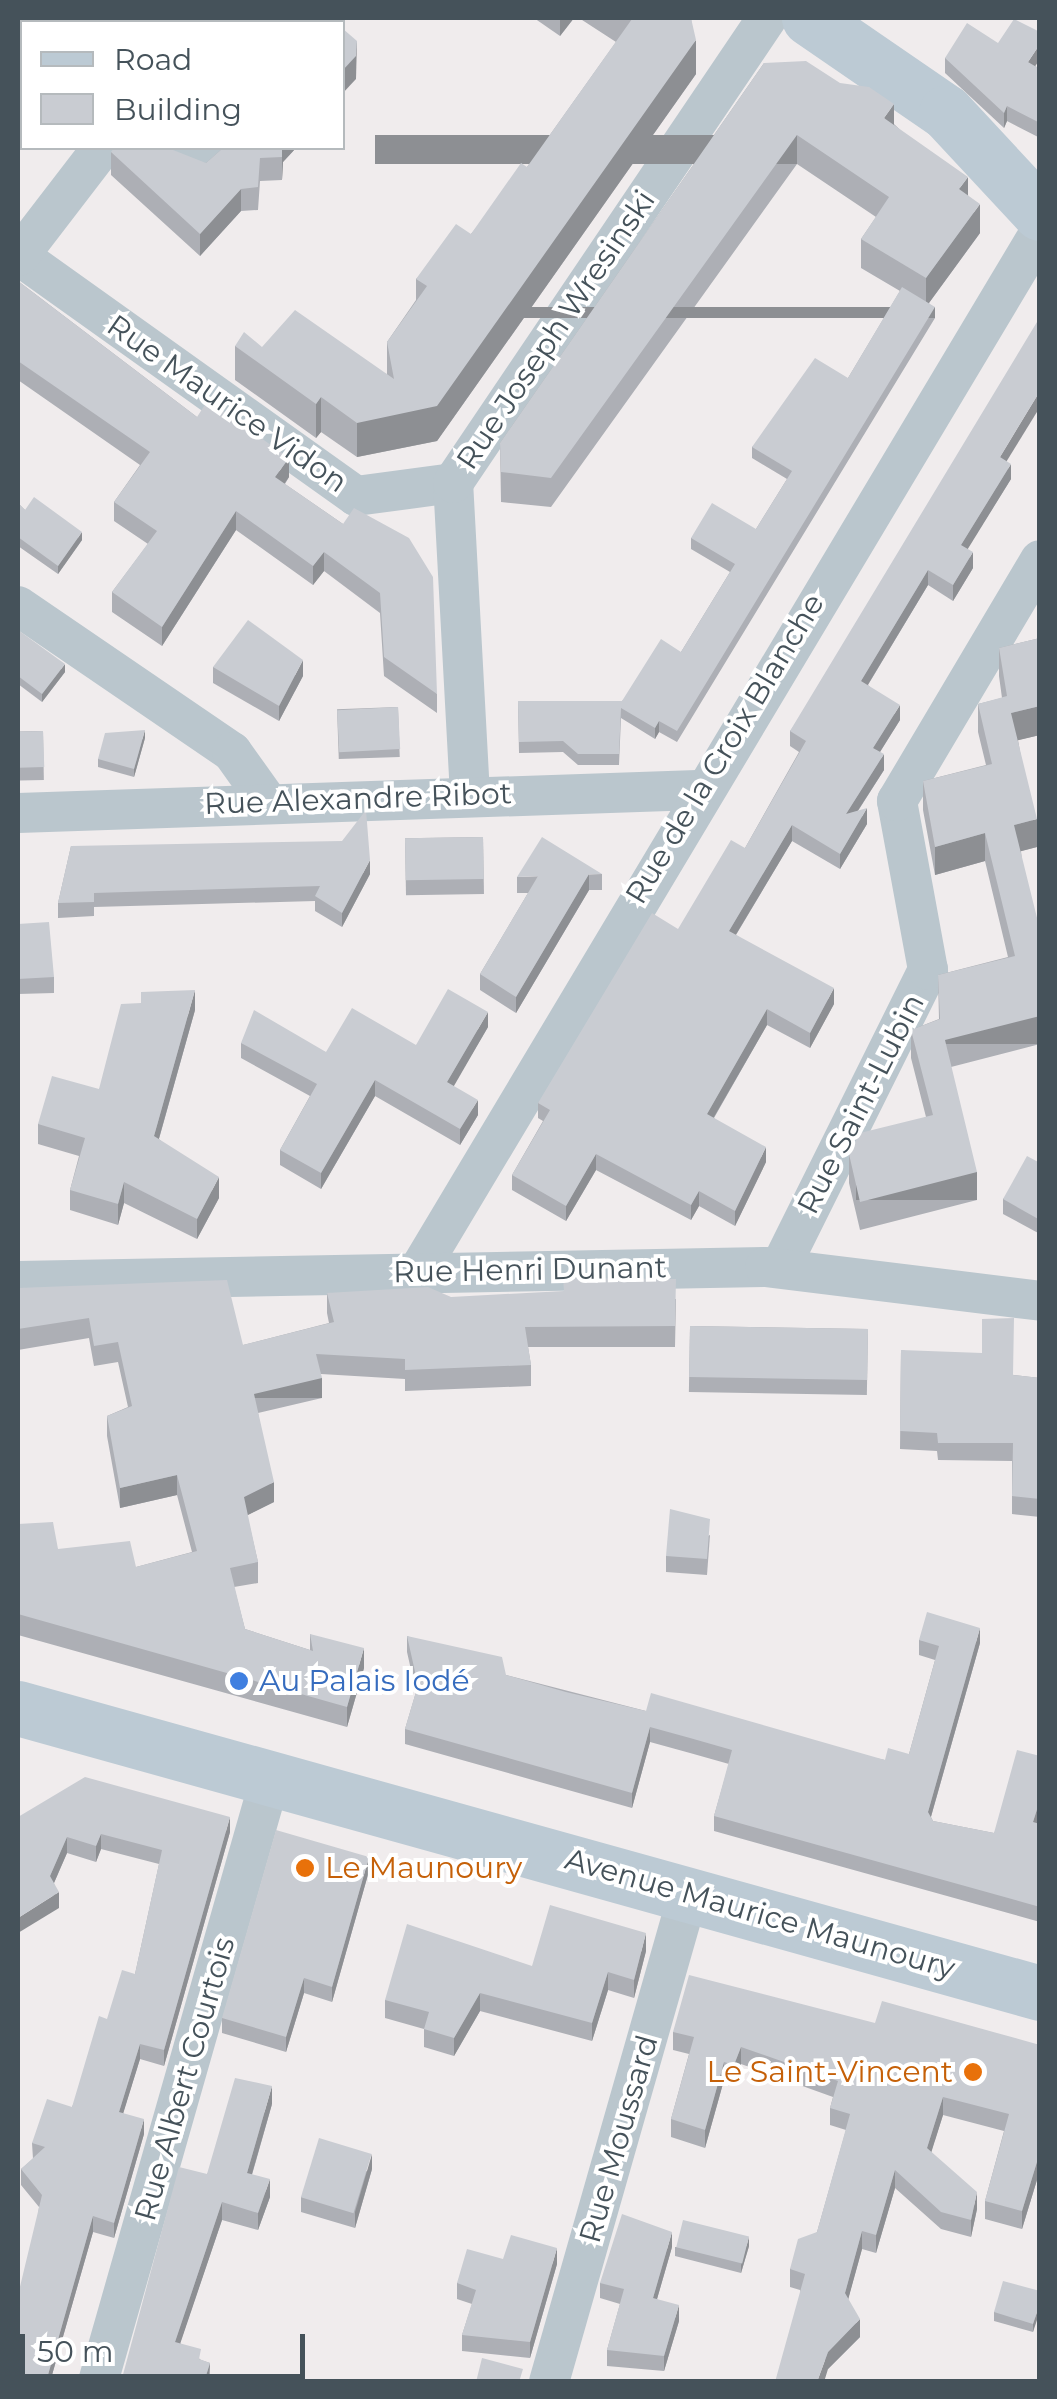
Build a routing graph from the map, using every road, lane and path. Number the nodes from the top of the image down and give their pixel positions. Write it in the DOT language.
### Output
graph roads {
  1 [pos="796,18"];
  2 [pos="100,150"];
  3 [pos="178,150"];
  4 [pos="210,150"];
  5 [pos="1040,213"];
  6 [pos="1040,232"];
  7 [pos="18,256"];
  8 [pos="453,483"];
  9 [pos="1040,560"];
  10 [pos="18,606"];
  11 [pos="698,790"];
  12 [pos="470,795"];
  13 [pos="267,801"];
  14 [pos="18,813"];
  15 [pos="780,1268"];
  16 [pos="419,1270"];
  17 [pos="18,1280"];
  18 [pos="1040,1301"];
  19 [pos="18,1708"];
  20 [pos="270,1776"];
  21 [pos="688,1896"];
  22 [pos="1040,1993"];
  23 [pos="98,2382"];
  24 [pos="549,2382"];
  1 -- 5 [label="main road"];
  1 -- 8 [label="street, Rue Joseph Wresinski"];
  2 -- 7 [label="street"];
  3 -- 4 [label="street"];
  6 -- 11 [label="street, Rue de la Croix Blanche"];
  7 -- 8 [label="street, Rue Maurice Vidon"];
  8 -- 12 [label="street, Rue Joseph Wresinski"];
  9 -- 15 [label="street, Rue Saint-Lubin"];
  10 -- 13 [label="street"];
  11 -- 12 [label="street, Rue Alexandre Ribot"];
  11 -- 16 [label="street, Rue de la Croix Blanche"];
  12 -- 13 [label="street, Rue Alexandre Ribot"];
  13 -- 14 [label="street, Rue Alexandre Ribot"];
  15 -- 16 [label="street, Rue Henri Dunant"];
  15 -- 18 [label="street, Rue Henri Dunant"];
  16 -- 17 [label="street, Rue Henri Dunant"];
  19 -- 20 [label="main road, Avenue Maurice Maunoury"];
  20 -- 21 [label="main road, Avenue Maurice Maunoury"];
  20 -- 23 [label="street, Rue Albert Courtois"];
  21 -- 22 [label="main road, Avenue Maurice Maunoury"];
  21 -- 24 [label="street, Rue Moussard"];
}
